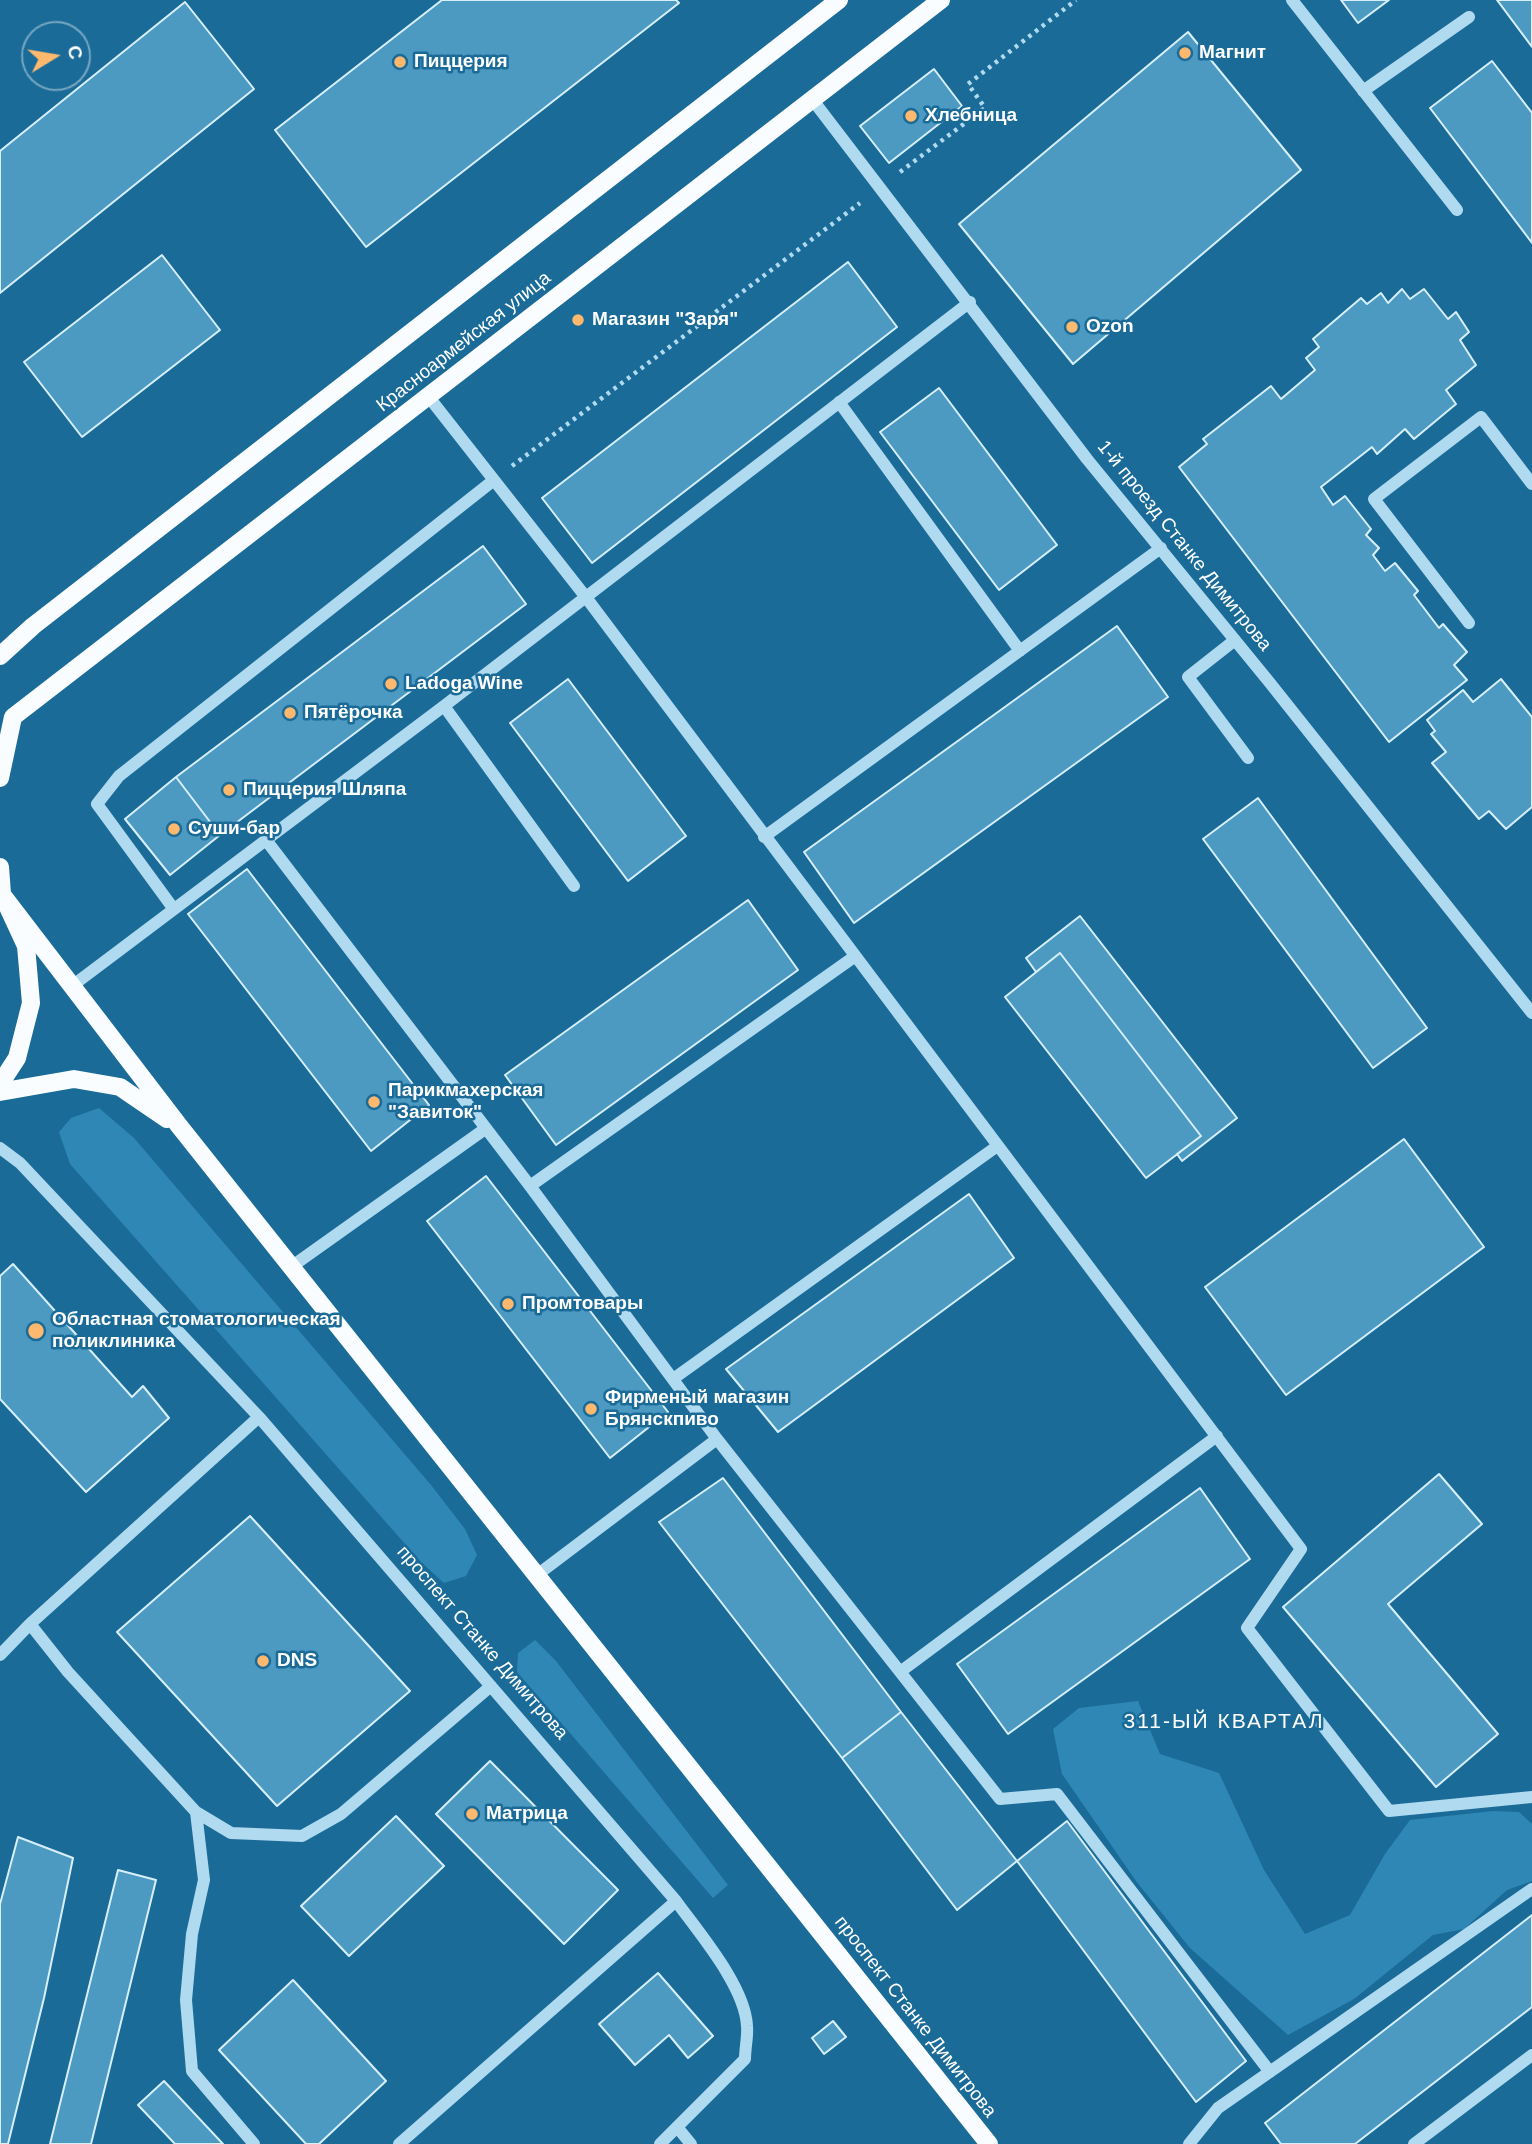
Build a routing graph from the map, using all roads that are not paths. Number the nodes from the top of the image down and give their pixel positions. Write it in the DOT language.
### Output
graph roads {
  1 [pos="839,0"];
  2 [pos="941,0"];
  3 [pos="1292,0"];
  4 [pos="1469,17"];
  5 [pos="1363,90"];
  6 [pos="812,99"];
  7 [pos="1457,210"];
  8 [pos="970,302"];
  9 [pos="428,396"];
  10 [pos="839,402"];
  11 [pos="494,480"];
  12 [pos="1532,484"];
  13 [pos="1161,548"];
  14 [pos="585,596"];
  15 [pos="1469,623"];
  16 [pos="1236,640"];
  17 [pos="1020,651"];
  18 [pos="0,656"];
  19 [pos="444,706"];
  20 [pos="1248,758"];
  21 [pos="0,778"];
  22 [pos="764,837"];
  23 [pos="266,840"];
  24 [pos="0,867"];
  25 [pos="574,886"];
  26 [pos="1,893"];
  27 [pos="173,908"];
  28 [pos="854,957"];
  29 [pos="72,986"];
  30 [pos="1532,1013"];
  31 [pos="0,1084"];
  32 [pos="0,1092"];
  33 [pos="180,1127"];
  34 [pos="485,1129"];
  35 [pos="996,1147"];
  36 [pos="0,1148"];
  37 [pos="530,1186"];
  38 [pos="291,1266"];
  39 [pos="673,1379"];
  40 [pos="259,1417"];
  41 [pos="1217,1436"];
  42 [pos="717,1438"];
  43 [pos="537,1575"];
  44 [pos="30,1624"];
  45 [pos="0,1654"];
  46 [pos="900,1672"];
  47 [pos="491,1686"];
  48 [pos="1532,1797"];
  49 [pos="196,1812"];
  50 [pos="1532,1889"];
  51 [pos="676,1901"];
  52 [pos="1532,2055"];
  53 [pos="1270,2072"];
  54 [pos="677,2127"];
  55 [pos="254,2144"];
  56 [pos="399,2144"];
  57 [pos="660,2144"];
  58 [pos="691,2144"];
  59 [pos="989,2144"];
  60 [pos="1189,2144"];
  61 [pos="1414,2144"];
  1 -- 18 [label="main road, Красноармейская улица"];
  2 -- 6 [label="main road, Красноармейская улица"];
  3 -- 5 [label="street"];
  4 -- 5 [label="street"];
  5 -- 7 [label="street"];
  6 -- 8 [label="street, 1-й проезд Станке Димитрова"];
  6 -- 9 [label="main road, Красноармейская улица"];
  8 -- 10 [label="street"];
  8 -- 13 [label="street, 1-й проезд Станке Димитрова"];
  9 -- 11 [label="street"];
  9 -- 21 [label="main road, Красноармейская улица"];
  10 -- 14 [label="street"];
  10 -- 17 [label="street"];
  11 -- 14 [label="street"];
  11 -- 27 [label="street"];
  12 -- 15 [label="street"];
  13 -- 16 [label="street, 1-й проезд Станке Димитрова"];
  13 -- 17 [label="street"];
  14 -- 19 [label="street"];
  14 -- 22 [label="street"];
  16 -- 20 [label="street"];
  16 -- 30 [label="street, 1-й проезд Станке Димитрова"];
  17 -- 22 [label="street"];
  19 -- 23 [label="street"];
  19 -- 25 [label="street"];
  22 -- 28 [label="street"];
  23 -- 27 [label="street"];
  23 -- 34 [label="street"];
  24 -- 26 [label="main road"];
  26 -- 29 [label="main road, проспект Станке Димитрова"];
  26 -- 31 [label="main road"];
  27 -- 29 [label="street"];
  28 -- 35 [label="street"];
  28 -- 37 [label="street"];
  29 -- 33 [label="main road, проспект Станке Димитрова"];
  32 -- 33 [label="main road"];
  33 -- 38 [label="main road, проспект Станке Димитрова"];
  34 -- 37 [label="street"];
  34 -- 38 [label="street"];
  35 -- 39 [label="street"];
  35 -- 41 [label="street"];
  36 -- 40 [label="street, проспект Станке Димитрова"];
  37 -- 39 [label="street"];
  38 -- 43 [label="main road, проспект Станке Димитрова"];
  39 -- 42 [label="street"];
  40 -- 44 [label="street"];
  40 -- 47 [label="street, проспект Станке Димитрова"];
  41 -- 46 [label="street"];
  41 -- 48 [label="street"];
  42 -- 43 [label="street"];
  42 -- 46 [label="street"];
  43 -- 59 [label="main road, проспект Станке Димитрова"];
  44 -- 45 [label="street"];
  44 -- 49 [label="street"];
  46 -- 53 [label="street"];
  47 -- 49 [label="street"];
  47 -- 51 [label="street, проспект Станке Димитрова"];
  49 -- 55 [label="street"];
  50 -- 53 [label="street"];
  51 -- 54 [label="street, проспект Станке Димитрова"];
  51 -- 56 [label="street"];
  52 -- 61 [label="street"];
  53 -- 60 [label="street"];
  54 -- 57 [label="street, проспект Станке Димитрова"];
  54 -- 58 [label="street"];
}
